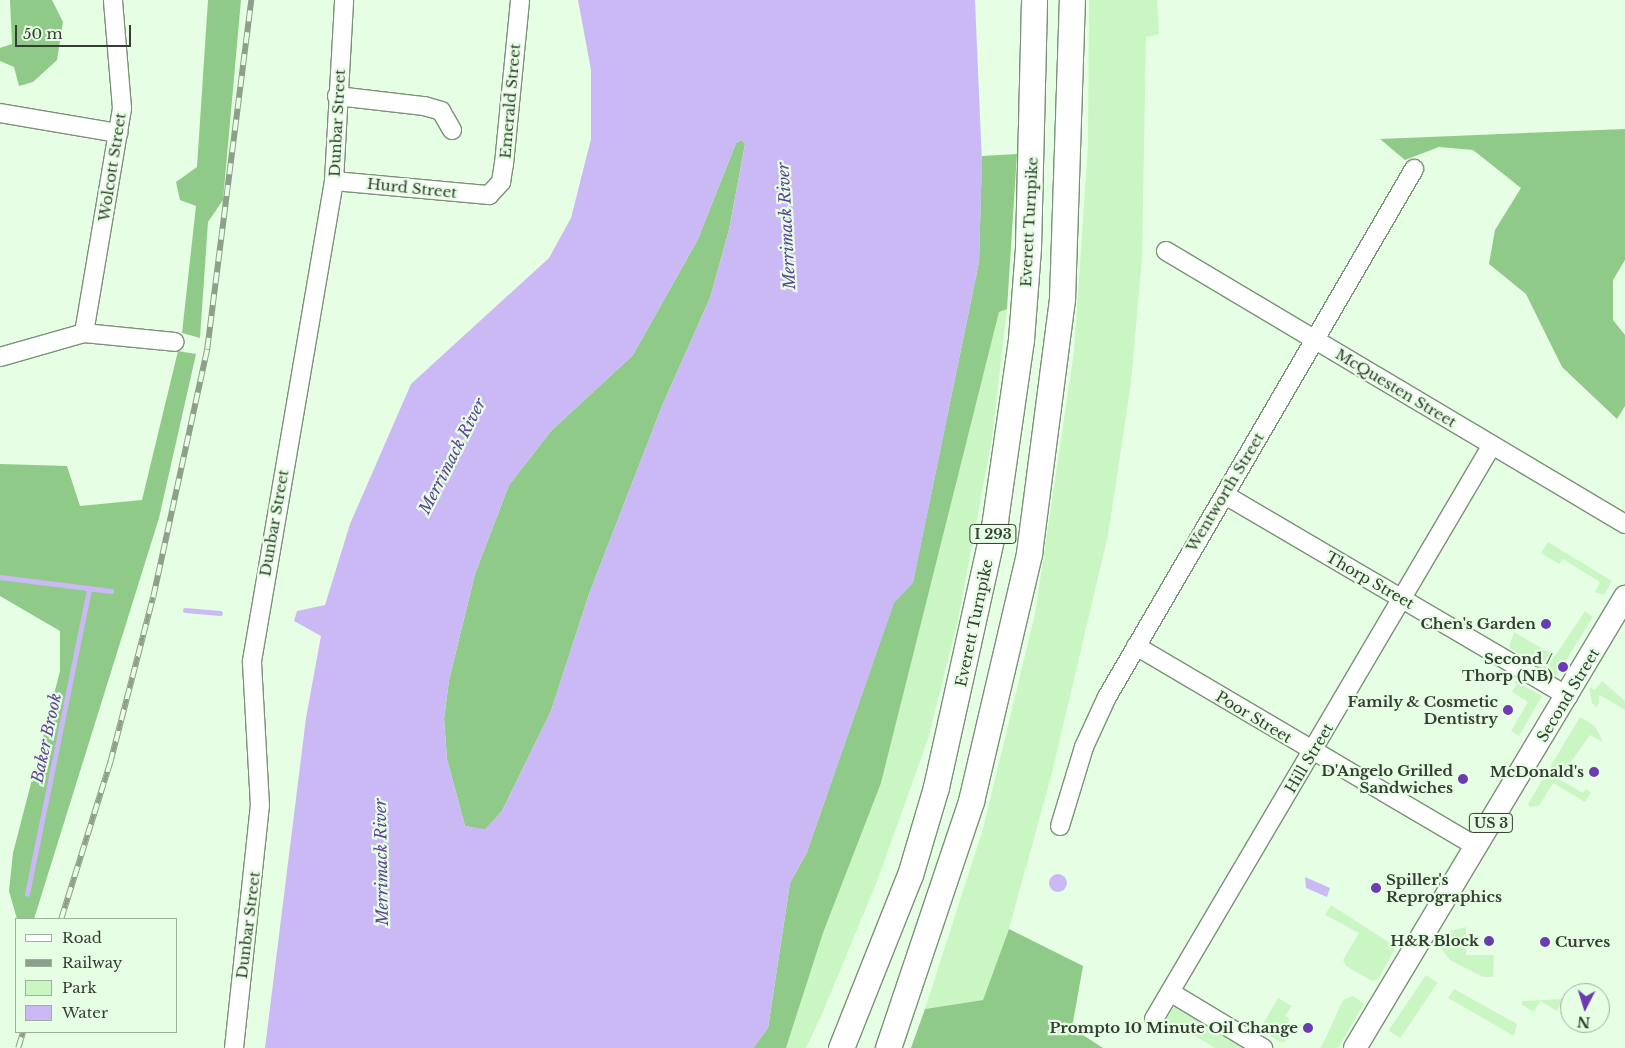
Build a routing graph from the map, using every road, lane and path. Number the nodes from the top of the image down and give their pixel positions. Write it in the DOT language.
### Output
graph roads {
  1 [pos="113,0"];
  2 [pos="344,0"];
  3 [pos="1034,0"];
  4 [pos="1072,0"];
  5 [pos="520,1"];
  6 [pos="337,96"];
  7 [pos="0,113"];
  8 [pos="452,130"];
  9 [pos="118,132"];
  10 [pos="1414,168"];
  11 [pos="334,180"];
  12 [pos="489,195"];
  13 [pos="1166,252"];
  14 [pos="84,333"];
  15 [pos="1314,339"];
  16 [pos="175,342"];
  17 [pos="0,357"];
  18 [pos="1492,445"];
  19 [pos="1224,495"];
  20 [pos="1625,524"];
  21 [pos="1625,597"];
  22 [pos="1404,600"];
  23 [pos="1136,646"];
  24 [pos="1568,696"];
  25 [pos="1312,752"];
  26 [pos="1060,826"];
  27 [pos="1477,847"];
  28 [pos="910,875"];
  29 [pos="1170,992"];
  30 [pos="1154,1019"];
  31 [pos="234,1048"];
  32 [pos="834,1048"];
  33 [pos="840,1048"];
  34 [pos="888,1048"];
  35 [pos="1263,1048"];
  36 [pos="1355,1048"];
  1 -- 9 [label="street, Wolcott Street"];
  2 -- 6 [label="street, Dunbar Street"];
  3 -- 28 [label="highway, Everett Turnpike / I 293"];
  4 -- 34 [label="highway, I 293"];
  5 -- 12 [label="street, Emerald Street"];
  6 -- 8 [label="street"];
  6 -- 11 [label="street, Dunbar Street"];
  7 -- 9 [label="street"];
  9 -- 14 [label="street, Wolcott Street"];
  10 -- 15 [label="street, Wentworth Street"];
  11 -- 12 [label="street, Hurd Street"];
  11 -- 31 [label="street, Dunbar Street"];
  13 -- 15 [label="street, McQuesten Street"];
  14 -- 16 [label="street"];
  14 -- 17 [label="street"];
  15 -- 18 [label="street, McQuesten Street"];
  15 -- 19 [label="street, Wentworth Street"];
  18 -- 20 [label="street, McQuesten Street"];
  18 -- 22 [label="street, Hill Street"];
  19 -- 22 [label="street, Thorp Street"];
  19 -- 23 [label="street, Wentworth Street"];
  21 -- 24 [label="main road, Second Street / US 3"];
  22 -- 24 [label="street, Thorp Street"];
  22 -- 25 [label="street, Hill Street"];
  23 -- 25 [label="street, Poor Street"];
  23 -- 26 [label="street, Wentworth Street"];
  24 -- 27 [label="main road, Second Street / US 3"];
  25 -- 27 [label="street, Poor Street"];
  25 -- 29 [label="street, Hill Street"];
  27 -- 36 [label="main road, Second Street / US 3"];
  28 -- 32 [label="highway"];
  28 -- 33 [label="highway, Everett Turnpike / I 293"];
  29 -- 30 [label="street, Hill Street"];
  29 -- 35 [label="street"];
}
